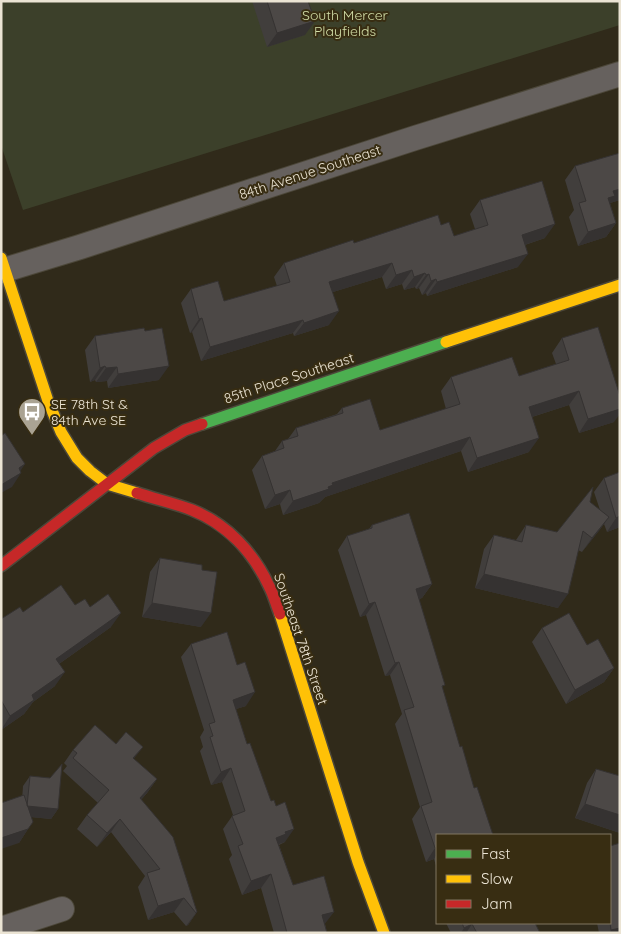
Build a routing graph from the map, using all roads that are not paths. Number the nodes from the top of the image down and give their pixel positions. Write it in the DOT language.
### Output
graph roads {
  1 [pos="620,74"];
  2 [pos="3,266"];
  3 [pos="620,286"];
  4 [pos="107,484"];
  5 [pos="1,566"];
  6 [pos="62,909"];
  7 [pos="1,929"];
  8 [pos="384,933"];
  1 -- 2 [label="street, 84th Avenue Southeast"];
  2 -- 4 [label="street, Southeast 78th Street"];
  3 -- 4 [label="street, 85th Place Southeast"];
  4 -- 5 [label="street, 85th Place Southeast"];
  4 -- 8 [label="street, Southeast 78th Street"];
  6 -- 7 [label="street"];
}
